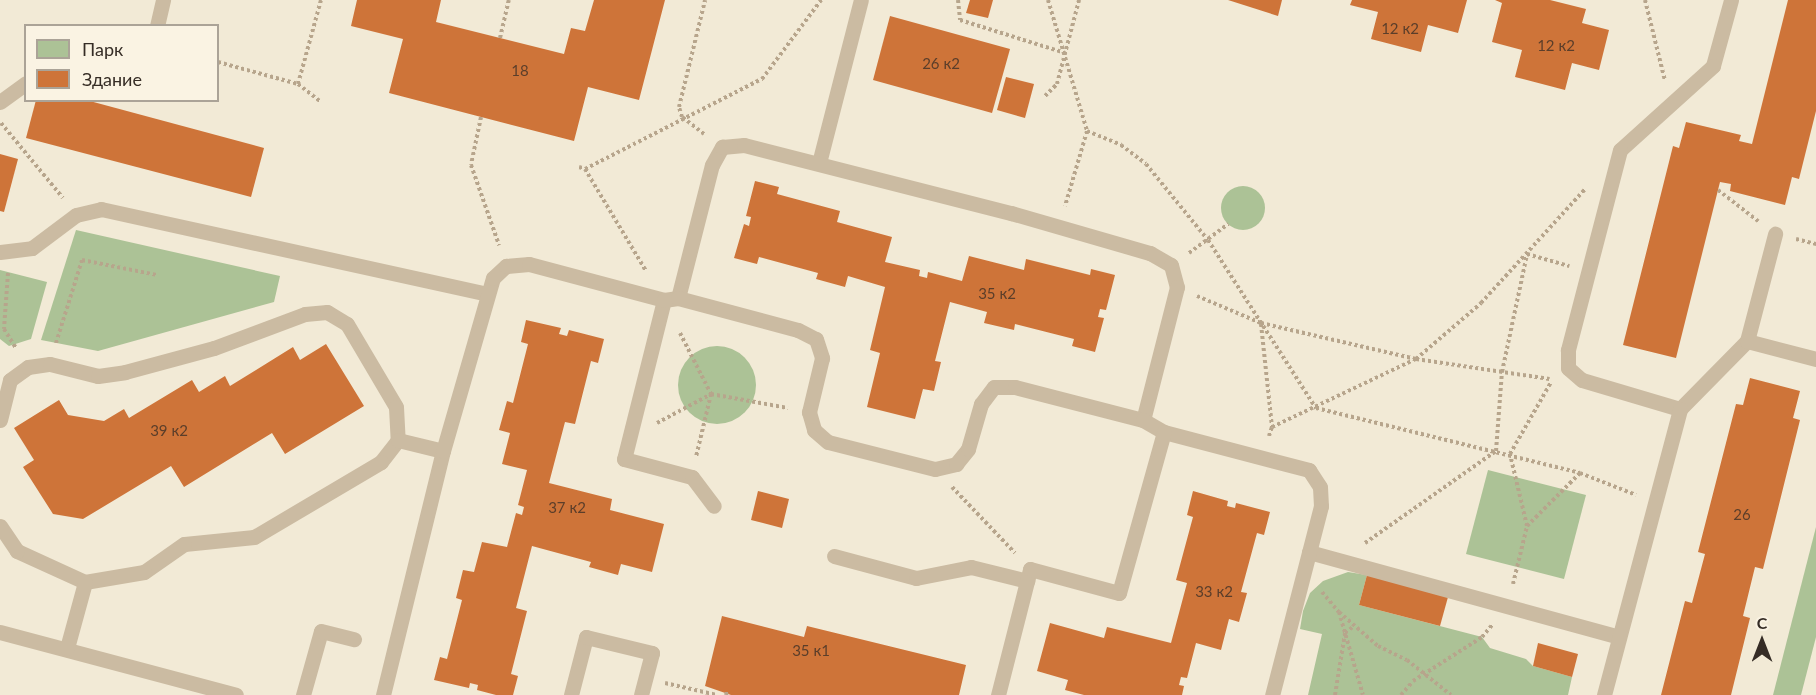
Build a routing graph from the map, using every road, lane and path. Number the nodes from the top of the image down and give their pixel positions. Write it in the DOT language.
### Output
graph roads {
  1 [pos="163,0"];
  2 [pos="321,0"];
  3 [pos="509,0"];
  4 [pos="705,0"];
  5 [pos="821,0"];
  6 [pos="861,0"];
  7 [pos="958,0"];
  8 [pos="1048,0"];
  9 [pos="1079,0"];
  10 [pos="1645,0"];
  11 [pos="1731,0"];
  12 [pos="157,24"];
  13 [pos="500,38"];
  14 [pos="1065,53"];
  15 [pos="219,62"];
  16 [pos="24,84"];
  17 [pos="297,84"];
  18 [pos="1045,96"];
  19 [pos="320,101"];
  20 [pos="0,102"];
  21 [pos="1670,105"];
  22 [pos="481,117"];
  23 [pos="682,117"];
  24 [pos="0,121"];
  25 [pos="1087,131"];
  26 [pos="722,147"];
  27 [pos="819,163"];
  28 [pos="579,167"];
  29 [pos="585,169"];
  30 [pos="1589,185"];
  31 [pos="76,215"];
  32 [pos="1228,224"];
  33 [pos="1059,227"];
  34 [pos="1775,234"];
  35 [pos="1208,240"];
  36 [pos="5,253"];
  37 [pos="1527,254"];
  38 [pos="1171,265"];
  39 [pos="506,266"];
  40 [pos="1588,271"];
  41 [pos="157,275"];
  42 [pos="1177,287"];
  43 [pos="488,294"];
  44 [pos="671,299"];
  45 [pos="1261,323"];
  46 [pos="1747,341"];
  47 [pos="1416,359"];
  48 [pos="1816,359"];
  49 [pos="50,364"];
  50 [pos="28,367"];
  51 [pos="1568,368"];
  52 [pos="1502,372"];
  53 [pos="1552,379"];
  54 [pos="711,394"];
  55 [pos="1316,408"];
  56 [pos="1680,409"];
  57 [pos="809,412"];
  58 [pos="0,420"];
  59 [pos="1143,420"];
  60 [pos="1272,427"];
  61 [pos="1164,432"];
  62 [pos="629,438"];
  63 [pos="398,440"];
  64 [pos="443,451"];
  65 [pos="1496,451"];
  66 [pos="1510,454"];
  67 [pos="1263,458"];
  68 [pos="935,469"];
  69 [pos="1580,473"];
  70 [pos="692,477"];
  71 [pos="1656,503"];
  72 [pos="714,506"];
  73 [pos="0,526"];
  74 [pos="1527,526"];
  75 [pos="1309,552"];
  76 [pos="834,556"];
  77 [pos="1340,561"];
  78 [pos="1304,571"];
  79 [pos="1028,575"];
  80 [pos="85,582"];
  81 [pos="1507,607"];
  82 [pos="1339,612"];
  83 [pos="1354,626"];
  84 [pos="0,632"];
  85 [pos="1345,633"];
  86 [pos="1619,637"];
  87 [pos="354,639"];
  88 [pos="68,648"];
  89 [pos="1426,672"];
  90 [pos="645,678"];
  91 [pos="236,695"];
  92 [pos="303,695"];
  93 [pos="383,695"];
  94 [pos="571,695"];
  95 [pos="641,695"];
  96 [pos="717,695"];
  97 [pos="998,695"];
  98 [pos="1272,695"];
  99 [pos="1335,695"];
  100 [pos="1363,695"];
  101 [pos="1401,695"];
  102 [pos="1452,695"];
  103 [pos="1604,695"];
  1 -- 12 [label="lane"];
  2 -- 17 [label="path"];
  3 -- 13 [label="path"];
  4 -- 23 [label="path"];
  5 -- 23 [label="path"];
  6 -- 27 [label="lane"];
  7 -- 14 [label="path"];
  8 -- 14 [label="path"];
  9 -- 14 [label="path"];
  10 -- 21 [label="path"];
  11 -- 21 [label="lane"];
  14 -- 18 [label="path"];
  14 -- 25 [label="path"];
  15 -- 17 [label="path"];
  16 -- 20 [label="lane"];
  17 -- 19 [label="path"];
  21 -- 40 [label="lane"];
  22 -- 39 [label="path"];
  23 -- 26 [label="path"];
  23 -- 29 [label="path"];
  24 -- 31 [label="path"];
  25 -- 33 [label="path"];
  25 -- 35 [label="path"];
  26 -- 27 [label="lane"];
  26 -- 44 [label="lane"];
  27 -- 33 [label="lane"];
  28 -- 29 [label="path"];
  29 -- 44 [label="path"];
  30 -- 37 [label="path"];
  31 -- 36 [label="lane"];
  31 -- 43 [label="lane"];
  32 -- 35 [label="path"];
  33 -- 38 [label="lane"];
  34 -- 46 [label="lane"];
  35 -- 38 [label="path"];
  35 -- 45 [label="path"];
  36 -- 50 [label="path"];
  37 -- 40 [label="path"];
  37 -- 47 [label="path"];
  37 -- 52 [label="path"];
  38 -- 42 [label="lane"];
  39 -- 43 [label="lane"];
  39 -- 44 [label="lane"];
  40 -- 51 [label="lane"];
  41 -- 49 [label="path"];
  42 -- 45 [label="path"];
  42 -- 59 [label="lane"];
  43 -- 64 [label="lane"];
  44 -- 54 [label="path"];
  44 -- 57 [label="lane"];
  44 -- 62 [label="lane"];
  45 -- 47 [label="path"];
  45 -- 55 [label="path"];
  45 -- 60 [label="path"];
  46 -- 48 [label="lane"];
  46 -- 56 [label="lane"];
  47 -- 52 [label="path"];
  47 -- 55 [label="path"];
  49 -- 50 [label="lane"];
  49 -- 63 [label="lane"];
  50 -- 58 [label="lane"];
  51 -- 53 [label="path"];
  51 -- 56 [label="lane"];
  52 -- 53 [label="path"];
  52 -- 65 [label="path"];
  53 -- 66 [label="path"];
  54 -- 57 [label="path"];
  54 -- 62 [label="path"];
  54 -- 70 [label="path"];
  55 -- 60 [label="path"];
  55 -- 65 [label="path"];
  56 -- 71 [label="lane"];
  57 -- 68 [label="lane"];
  59 -- 61 [label="lane"];
  59 -- 68 [label="lane"];
  60 -- 67 [label="path"];
  61 -- 67 [label="lane"];
  61 -- 79 [label="lane"];
  62 -- 70 [label="lane"];
  63 -- 64 [label="lane"];
  63 -- 80 [label="lane"];
  64 -- 93 [label="lane"];
  65 -- 66 [label="path"];
  65 -- 77 [label="path"];
  66 -- 69 [label="path"];
  66 -- 74 [label="path"];
  67 -- 75 [label="lane"];
  68 -- 79 [label="path"];
  69 -- 71 [label="path"];
  69 -- 74 [label="path"];
  70 -- 72 [label="lane"];
  71 -- 86 [label="lane"];
  73 -- 80 [label="lane"];
  74 -- 81 [label="path"];
  75 -- 77 [label="lane"];
  75 -- 78 [label="lane"];
  76 -- 79 [label="lane"];
  77 -- 81 [label="lane"];
  78 -- 82 [label="path"];
  78 -- 98 [label="lane"];
  79 -- 97 [label="lane"];
  80 -- 88 [label="lane"];
  81 -- 86 [label="lane"];
  81 -- 89 [label="path"];
  82 -- 83 [label="path"];
  82 -- 85 [label="path"];
  83 -- 85 [label="path"];
  83 -- 89 [label="path"];
  84 -- 88 [label="lane"];
  85 -- 99 [label="path"];
  85 -- 100 [label="path"];
  86 -- 103 [label="lane"];
  87 -- 92 [label="lane"];
  88 -- 91 [label="lane"];
  89 -- 101 [label="path"];
  89 -- 102 [label="path"];
  90 -- 94 [label="lane"];
  90 -- 95 [label="lane"];
  90 -- 96 [label="path"];
}
